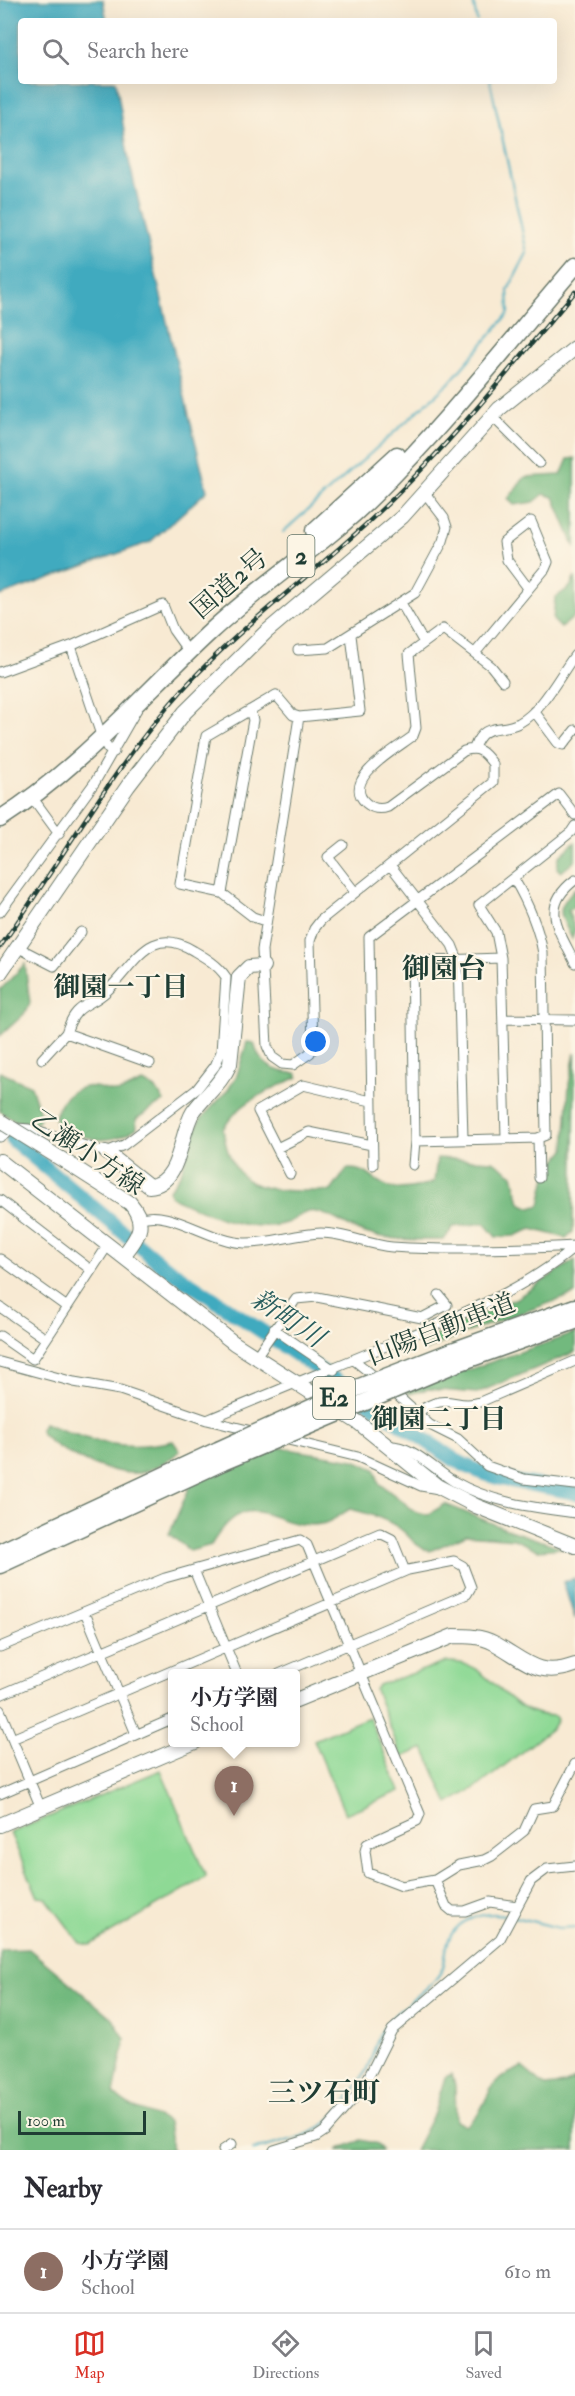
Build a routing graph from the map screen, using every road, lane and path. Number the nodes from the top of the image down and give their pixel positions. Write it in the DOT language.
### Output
graph roads {
  1 [pos="575,257"];
  2 [pos="575,266"];
  3 [pos="575,348"];
  4 [pos="492,416"];
  5 [pos="539,463"];
  6 [pos="425,493"];
  7 [pos="528,588"];
  8 [pos="401,603"];
  9 [pos="351,635"];
  10 [pos="423,641"];
  11 [pos="183,644"];
  12 [pos="71,646"];
  13 [pos="298,650"];
  14 [pos="476,652"];
  15 [pos="575,655"];
  16 [pos="0,672"];
  17 [pos="503,681"];
  18 [pos="140,702"];
  19 [pos="250,710"];
  20 [pos="534,711"];
  21 [pos="299,717"];
  22 [pos="575,730"];
  23 [pos="100,733"];
  24 [pos="474,748"];
  25 [pos="114,752"];
  26 [pos="32,797"];
  27 [pos="0,806"];
  28 [pos="575,815"];
  29 [pos="0,819"];
  30 [pos="575,826"];
  31 [pos="59,834"];
  32 [pos="343,845"];
  33 [pos="390,865"];
  34 [pos="514,879"];
  35 [pos="575,880"];
  36 [pos="222,892"];
  37 [pos="355,892"];
  38 [pos="418,900"];
  39 [pos="0,912"];
  40 [pos="265,921"];
  41 [pos="81,932"];
  42 [pos="19,948"];
  43 [pos="501,958"];
  44 [pos="458,960"];
  45 [pos="575,963"];
  46 [pos="263,966"];
  47 [pos="0,973"];
  48 [pos="544,1018"];
  49 [pos="503,1019"];
  50 [pos="575,1020"];
  51 [pos="66,1033"];
  52 [pos="42,1059"];
  53 [pos="150,1064"];
  54 [pos="371,1101"];
  55 [pos="0,1121"];
  56 [pos="0,1137"];
  57 [pos="506,1137"];
  58 [pos="463,1138"];
  59 [pos="538,1138"];
  60 [pos="415,1141"];
  61 [pos="372,1144"];
  62 [pos="277,1148"];
  63 [pos="106,1152"];
  64 [pos="1,1162"];
  65 [pos="374,1164"];
  66 [pos="413,1165"];
  67 [pos="290,1174"];
  68 [pos="539,1178"];
  69 [pos="0,1200"];
  70 [pos="140,1219"];
  71 [pos="108,1245"];
  72 [pos="575,1247"];
  73 [pos="124,1254"];
  74 [pos="0,1258"];
  75 [pos="91,1270"];
  76 [pos="439,1295"];
  77 [pos="0,1307"];
  78 [pos="67,1307"];
  79 [pos="575,1307"];
  80 [pos="575,1321"];
  81 [pos="273,1330"];
  82 [pos="0,1336"];
  83 [pos="46,1339"];
  84 [pos="257,1355"];
  85 [pos="455,1357"];
  86 [pos="354,1360"];
  87 [pos="575,1361"];
  88 [pos="0,1362"];
  89 [pos="333,1370"];
  90 [pos="300,1382"];
  91 [pos="417,1413"];
  92 [pos="207,1420"];
  93 [pos="386,1446"];
  94 [pos="575,1485"];
  95 [pos="444,1490"];
  96 [pos="136,1493"];
  97 [pos="575,1513"];
  98 [pos="575,1546"];
  99 [pos="0,1552"];
  100 [pos="314,1562"];
  101 [pos="0,1565"];
  102 [pos="194,1570"];
  103 [pos="405,1571"];
  104 [pos="331,1603"];
  105 [pos="209,1606"];
  106 [pos="85,1612"];
  107 [pos="349,1644"];
  108 [pos="0,1647"];
  109 [pos="226,1648"];
  110 [pos="102,1652"];
  111 [pos="575,1665"];
  112 [pos="177,1669"];
  113 [pos="235,1669"];
  114 [pos="291,1669"];
  115 [pos="168,1673"];
  116 [pos="361,1673"];
  117 [pos="119,1694"];
  118 [pos="0,1695"];
  119 [pos="300,1698"];
  120 [pos="0,1710"];
  121 [pos="168,1721"];
  122 [pos="136,1734"];
  123 [pos="12,1739"];
  124 [pos="186,1747"];
  125 [pos="575,1764"];
  126 [pos="29,1780"];
  127 [pos="0,1794"];
  128 [pos="41,1808"];
  129 [pos="0,1825"];
  130 [pos="575,1866"];
  131 [pos="435,1880"];
  132 [pos="516,1907"];
  133 [pos="232,2144"];
  134 [pos="223,2150"];
  135 [pos="274,2150"];
  1 -- 11 [label="highway, 国道2号 / 2"];
  2 -- 18 [label="highway, 国道2号 / 2"];
  3 -- 4 [label="street"];
  4 -- 5 [label="street"];
  4 -- 6 [label="street"];
  6 -- 8 [label="street"];
  6 -- 42 [label="street"];
  7 -- 7 [label="street"];
  7 -- 14 [label="street"];
  8 -- 9 [label="street"];
  8 -- 10 [label="street"];
  9 -- 13 [label="street"];
  9 -- 21 [label="street"];
  10 -- 14 [label="street"];
  10 -- 24 [label="street"];
  11 -- 12 [label="street"];
  11 -- 23 [label="highway, 国道2号 / 2"];
  12 -- 16 [label="street"];
  12 -- 23 [label="street"];
  14 -- 17 [label="street"];
  15 -- 20 [label="street"];
  18 -- 23 [label="highway, 国道2号 / 2"];
  18 -- 25 [label="street"];
  19 -- 21 [label="street"];
  19 -- 36 [label="street"];
  19 -- 36 [label="street"];
  20 -- 22 [label="street"];
  20 -- 24 [label="street"];
  21 -- 40 [label="street"];
  23 -- 25 [label="street"];
  23 -- 26 [label="highway, 国道2号 / 2"];
  23 -- 27 [label="highway, 国道2号 / 2"];
  24 -- 33 [label="street"];
  25 -- 31 [label="street"];
  26 -- 29 [label="highway, 国道2号 / 2"];
  26 -- 31 [label="street"];
  28 -- 38 [label="street"];
  30 -- 34 [label="street"];
  31 -- 39 [label="street"];
  32 -- 37 [label="street"];
  33 -- 37 [label="street"];
  33 -- 38 [label="street"];
  34 -- 43 [label="street"];
  34 -- 48 [label="street"];
  35 -- 45 [label="street"];
  36 -- 40 [label="street"];
  37 -- 46 [label="street"];
  38 -- 44 [label="street"];
  38 -- 54 [label="street"];
  40 -- 46 [label="street"];
  41 -- 42 [label="street"];
  42 -- 47 [label="street"];
  43 -- 44 [label="street"];
  43 -- 49 [label="street"];
  44 -- 58 [label="street"];
  44 -- 60 [label="street"];
  46 -- 63 [label="street"];
  48 -- 49 [label="street"];
  48 -- 50 [label="street"];
  48 -- 59 [label="street"];
  49 -- 57 [label="street"];
  51 -- 52 [label="street"];
  51 -- 53 [label="street"];
  51 -- 63 [label="street"];
  54 -- 61 [label="street"];
  54 -- 62 [label="street"];
  55 -- 70 [label="street, 乙瀬小方線, bridge"];
  56 -- 63 [label="street"];
  57 -- 58 [label="street"];
  57 -- 59 [label="street"];
  58 -- 60 [label="street"];
  59 -- 68 [label="street"];
  60 -- 66 [label="street"];
  61 -- 62 [label="street"];
  61 -- 65 [label="street"];
  62 -- 67 [label="street"];
  64 -- 71 [label="street"];
  69 -- 75 [label="street"];
  70 -- 72 [label="street"];
  70 -- 73 [label="street, 乙瀬小方線"];
  71 -- 73 [label="street"];
  71 -- 75 [label="street"];
  72 -- 86 [label="street"];
  73 -- 84 [label="street"];
  74 -- 78 [label="street"];
  75 -- 78 [label="street"];
  76 -- 81 [label="street"];
  77 -- 83 [label="street"];
  78 -- 83 [label="street"];
  79 -- 85 [label="highway, 山陽自動車道 / E2"];
  80 -- 85 [label="highway, 山陽自動車道 / E2"];
  81 -- 84 [label="street"];
  81 -- 89 [label="street"];
  82 -- 83 [label="street"];
  84 -- 90 [label="street"];
  85 -- 96 [label="highway, 山陽自動車道 / E2, bridge"];
  85 -- 96 [label="highway, 山陽自動車道 / E2, bridge"];
  86 -- 89 [label="street"];
  86 -- 91 [label="street"];
  87 -- 91 [label="street"];
  88 -- 92 [label="street"];
  89 -- 90 [label="street"];
  90 -- 92 [label="street"];
  90 -- 93 [label="street"];
  91 -- 94 [label="street"];
  92 -- 95 [label="street"];
  93 -- 95 [label="street"];
  93 -- 97 [label="street"];
  95 -- 98 [label="street"];
  96 -- 99 [label="highway, E2"];
  96 -- 101 [label="highway, E2"];
  100 -- 102 [label="street"];
  100 -- 103 [label="street"];
  100 -- 104 [label="street"];
  100 -- 105 [label="street"];
  102 -- 105 [label="street"];
  102 -- 106 [label="street"];
  103 -- 104 [label="street"];
  103 -- 107 [label="street"];
  104 -- 107 [label="street"];
  104 -- 109 [label="street"];
  105 -- 109 [label="street"];
  105 -- 110 [label="street"];
  106 -- 108 [label="street"];
  106 -- 110 [label="street"];
  107 -- 114 [label="street"];
  107 -- 116 [label="street"];
  109 -- 112 [label="street"];
  109 -- 113 [label="street"];
  110 -- 117 [label="street"];
  110 -- 118 [label="street"];
  111 -- 116 [label="street"];
  115 -- 117 [label="street"];
  116 -- 119 [label="street"];
  116 -- 131 [label="street"];
  117 -- 122 [label="street"];
  117 -- 123 [label="street"];
  120 -- 123 [label="street"];
  121 -- 122 [label="street"];
  122 -- 126 [label="street"];
  123 -- 126 [label="street"];
  124 -- 128 [label="street"];
  125 -- 131 [label="street"];
  126 -- 127 [label="street"];
  126 -- 128 [label="street"];
  128 -- 129 [label="street"];
  130 -- 132 [label="street"];
  131 -- 132 [label="street"];
  132 -- 135 [label="street"];
  133 -- 134 [label="street"];
}
